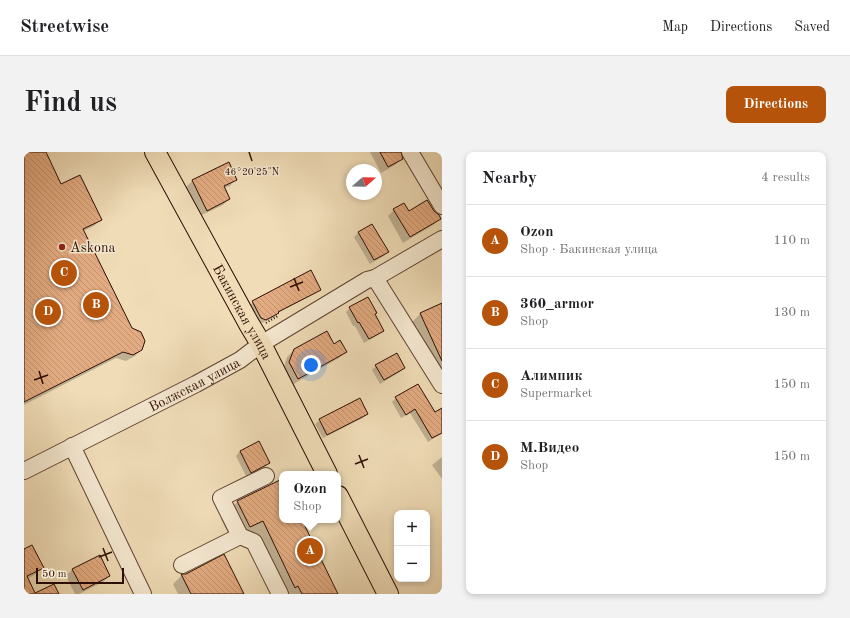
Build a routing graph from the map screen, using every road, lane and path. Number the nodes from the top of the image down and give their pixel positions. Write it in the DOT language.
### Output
graph roads {
  1 [pos="155,152"];
  2 [pos="410,152"];
  3 [pos="442,206"];
  4 [pos="442,239"];
  5 [pos="375,278"];
  6 [pos="261,344"];
  7 [pos="442,385"];
  8 [pos="72,446"];
  9 [pos="24,471"];
  10 [pos="325,471"];
  11 [pos="266,476"];
  12 [pos="341,502"];
  13 [pos="240,536"];
  14 [pos="182,565"];
  15 [pos="143,594"];
  16 [pos="280,594"];
  17 [pos="388,594"];
  1 -- 6 [label="main road, Бакинская улица"];
  2 -- 3 [label="street"];
  4 -- 5 [label="street, Волжская улица"];
  5 -- 6 [label="street, Волжская улица"];
  5 -- 7 [label="street"];
  6 -- 8 [label="street, Волжская улица"];
  6 -- 10 [label="main road, Бакинская улица"];
  8 -- 9 [label="street, Волжская улица"];
  8 -- 15 [label="street"];
  11 -- 13 [label="street"];
  12 -- 17 [label="main road"];
  13 -- 14 [label="street"];
  13 -- 16 [label="street"];
}
